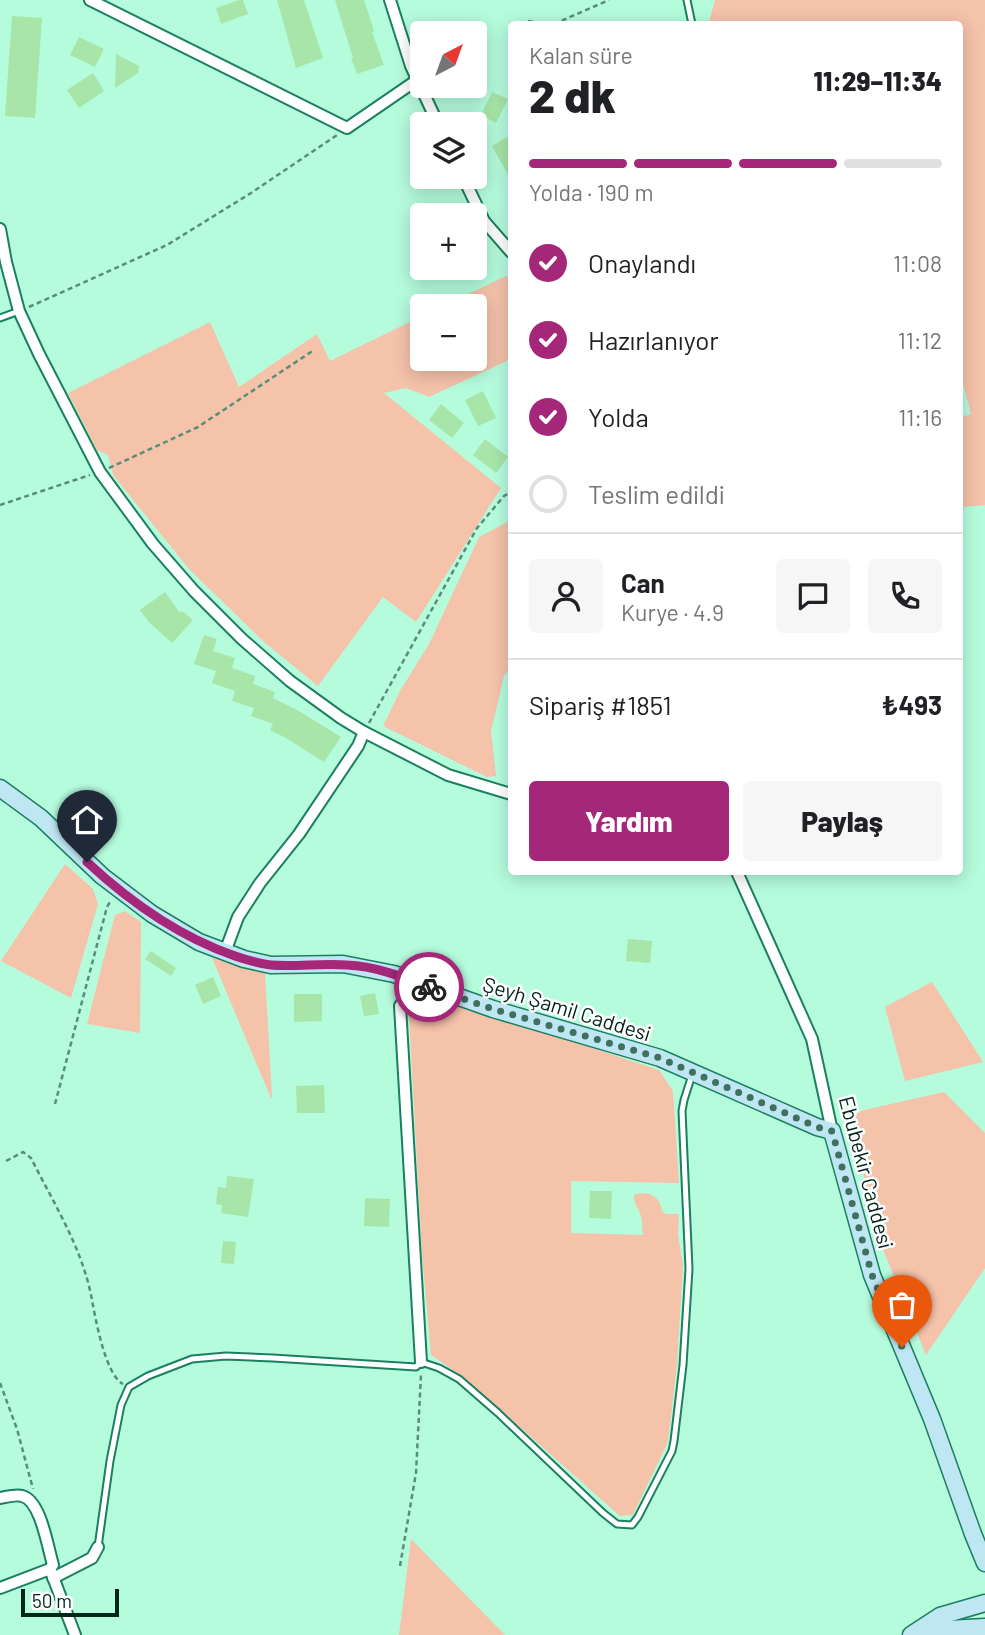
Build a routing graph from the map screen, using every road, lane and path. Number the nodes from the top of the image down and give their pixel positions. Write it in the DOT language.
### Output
graph roads {
  1 [pos="90,0"];
  2 [pos="390,0"];
  3 [pos="608,0"];
  4 [pos="687,0"];
  5 [pos="561,21"];
  6 [pos="691,21"];
  7 [pos="410,63"];
  8 [pos="410,85"];
  9 [pos="347,128"];
  10 [pos="469,189"];
  11 [pos="0,229"];
  12 [pos="508,249"];
  13 [pos="19,311"];
  14 [pos="0,318"];
  15 [pos="314,350"];
  16 [pos="100,472"];
  17 [pos="508,494"];
  18 [pos="0,505"];
  19 [pos="364,732"];
  20 [pos="0,788"];
  21 [pos="508,793"];
  22 [pos="738,875"];
  23 [pos="119,889"];
  24 [pos="225,952"];
  25 [pos="416,982"];
  26 [pos="693,1073"];
  27 [pos="55,1104"];
  28 [pos="832,1131"];
  29 [pos="6,1161"];
  30 [pos="421,1362"];
  31 [pos="0,1383"];
  32 [pos="129,1387"];
  33 [pos="0,1498"];
  34 [pos="38,1509"];
  35 [pos="98,1547"];
  36 [pos="985,1563"];
  37 [pos="400,1566"];
  38 [pos="51,1574"];
  39 [pos="0,1588"];
  40 [pos="985,1603"];
  41 [pos="985,1627"];
  42 [pos="74,1635"];
  43 [pos="911,1635"];
  44 [pos="925,1635"];
  1 -- 9 [label="street"];
  2 -- 7 [label="street"];
  3 -- 5 [label="path"];
  4 -- 6 [label="lane"];
  8 -- 9 [label="street"];
  9 -- 13 [label="path"];
  10 -- 12 [label="street"];
  11 -- 13 [label="street"];
  13 -- 14 [label="lane"];
  13 -- 16 [label="street"];
  15 -- 16 [label="path"];
  16 -- 18 [label="path"];
  16 -- 19 [label="street"];
  17 -- 19 [label="path"];
  19 -- 21 [label="street"];
  19 -- 24 [label="street"];
  20 -- 23 [label="street, Şeyh Şamil Caddesi"];
  22 -- 28 [label="street, Ebubekir Caddesi"];
  23 -- 24 [label="street, Şeyh Şamil Caddesi"];
  23 -- 27 [label="path"];
  24 -- 25 [label="street, Şeyh Şamil Caddesi"];
  25 -- 26 [label="street, Şeyh Şamil Caddesi"];
  25 -- 30 [label="street"];
  26 -- 28 [label="street, Şeyh Şamil Caddesi"];
  26 -- 30 [label="lane"];
  28 -- 36 [label="street, Ebubekir Caddesi"];
  29 -- 32 [label="path"];
  30 -- 32 [label="lane"];
  30 -- 37 [label="path"];
  31 -- 34 [label="path"];
  32 -- 35 [label="lane"];
  33 -- 34 [label="street"];
  34 -- 38 [label="street"];
  35 -- 38 [label="street"];
  38 -- 39 [label="street"];
  38 -- 42 [label="street"];
  40 -- 43 [label="street"];
  41 -- 44 [label="street"];
}
